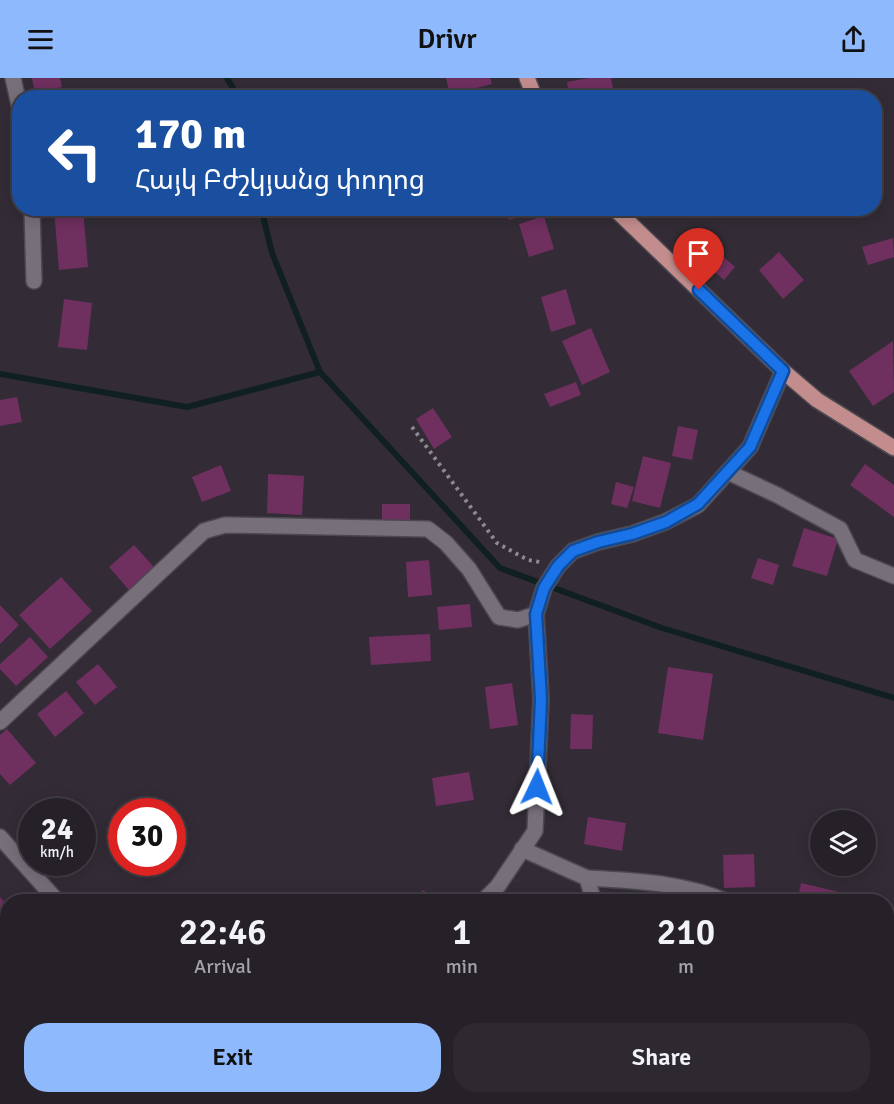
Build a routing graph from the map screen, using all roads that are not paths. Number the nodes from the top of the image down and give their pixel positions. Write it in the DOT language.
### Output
graph roads {
  1 [pos="32,216"];
  2 [pos="622,216"];
  3 [pos="34,281"];
  4 [pos="783,371"];
  5 [pos="894,448"];
  6 [pos="728,472"];
  7 [pos="894,576"];
  8 [pos="536,614"];
  9 [pos="0,722"];
  10 [pos="0,837"];
  11 [pos="522,849"];
  12 [pos="588,878"];
  13 [pos="51,894"];
  14 [pos="490,894"];
  15 [pos="592,894"];
  16 [pos="710,894"];
  1 -- 3 [label="street"];
  2 -- 4 [label="main road"];
  4 -- 5 [label="main road"];
  4 -- 6 [label="street"];
  6 -- 7 [label="street"];
  6 -- 8 [label="street"];
  8 -- 9 [label="street"];
  8 -- 11 [label="street"];
  10 -- 13 [label="street"];
  11 -- 12 [label="street"];
  11 -- 14 [label="street"];
  12 -- 15 [label="street"];
  12 -- 16 [label="street"];
}
